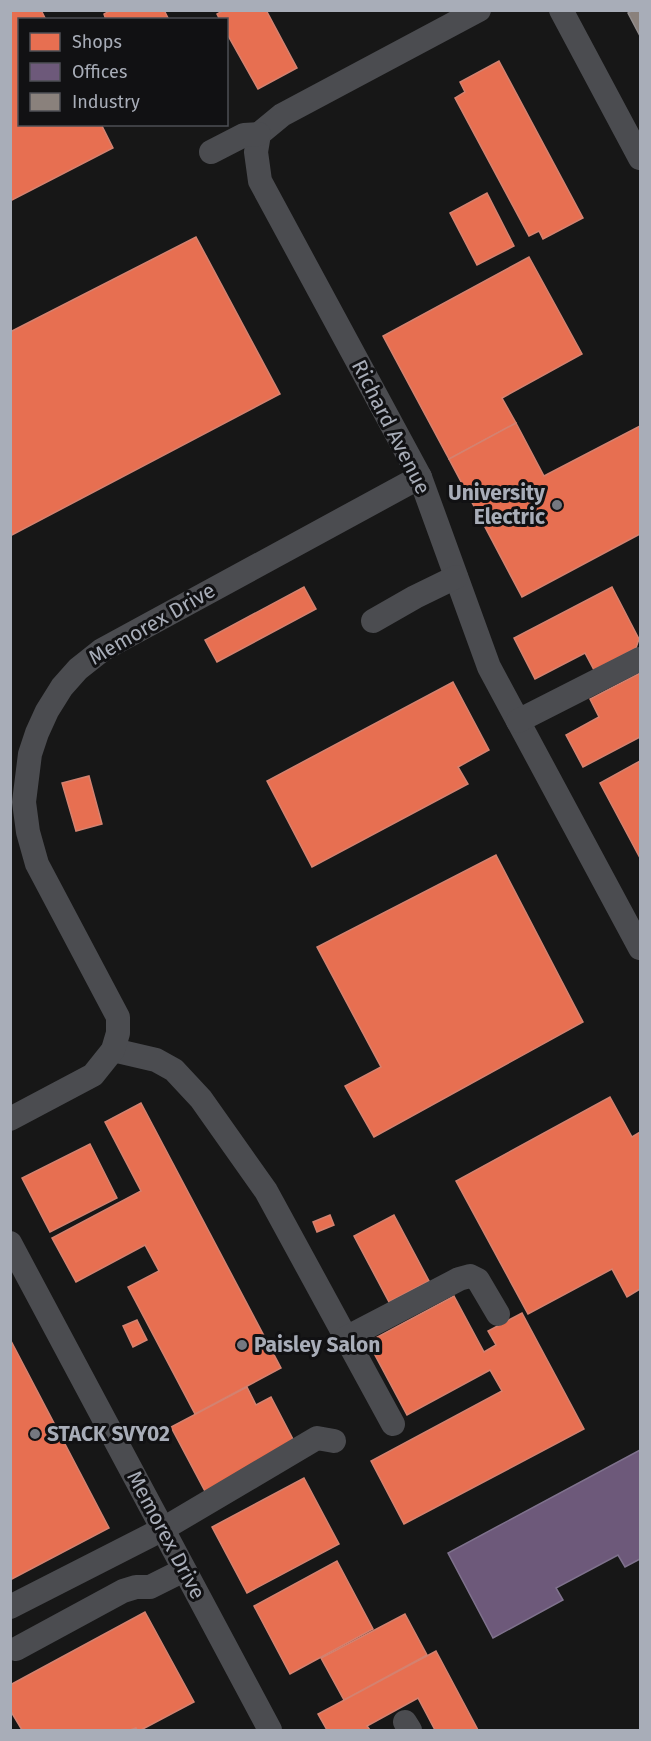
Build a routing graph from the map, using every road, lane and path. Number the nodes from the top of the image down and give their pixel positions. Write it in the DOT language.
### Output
graph roads {
  1 [pos="479,10"];
  2 [pos="561,10"];
  3 [pos="259,134"];
  4 [pos="211,152"];
  5 [pos="640,158"];
  6 [pos="420,477"];
  7 [pos="456,577"];
  8 [pos="373,621"];
  9 [pos="640,659"];
  10 [pos="518,721"];
  11 [pos="640,948"];
  12 [pos="113,1050"];
  13 [pos="10,1119"];
  14 [pos="10,1244"];
  15 [pos="498,1314"];
  16 [pos="346,1338"];
  17 [pos="393,1424"];
  18 [pos="334,1441"];
  19 [pos="163,1529"];
  20 [pos="184,1570"];
  21 [pos="10,1607"];
  22 [pos="16,1649"];
  23 [pos="260,1727"];
  1 -- 3 [label="street"];
  2 -- 5 [label="street"];
  3 -- 4 [label="street"];
  3 -- 6 [label="street, Richard Avenue"];
  6 -- 7 [label="street, Richard Avenue"];
  6 -- 12 [label="street, Memorex Drive"];
  7 -- 8 [label="street"];
  7 -- 10 [label="street, Richard Avenue"];
  9 -- 10 [label="street"];
  10 -- 11 [label="street, Richard Avenue"];
  12 -- 13 [label="street, Memorex Drive"];
  12 -- 16 [label="street"];
  14 -- 19 [label="street, Memorex Drive"];
  15 -- 16 [label="street"];
  16 -- 17 [label="street"];
  18 -- 19 [label="street"];
  19 -- 20 [label="street, Memorex Drive"];
  19 -- 21 [label="street"];
  20 -- 22 [label="street"];
  20 -- 23 [label="street, Memorex Drive"];
}
